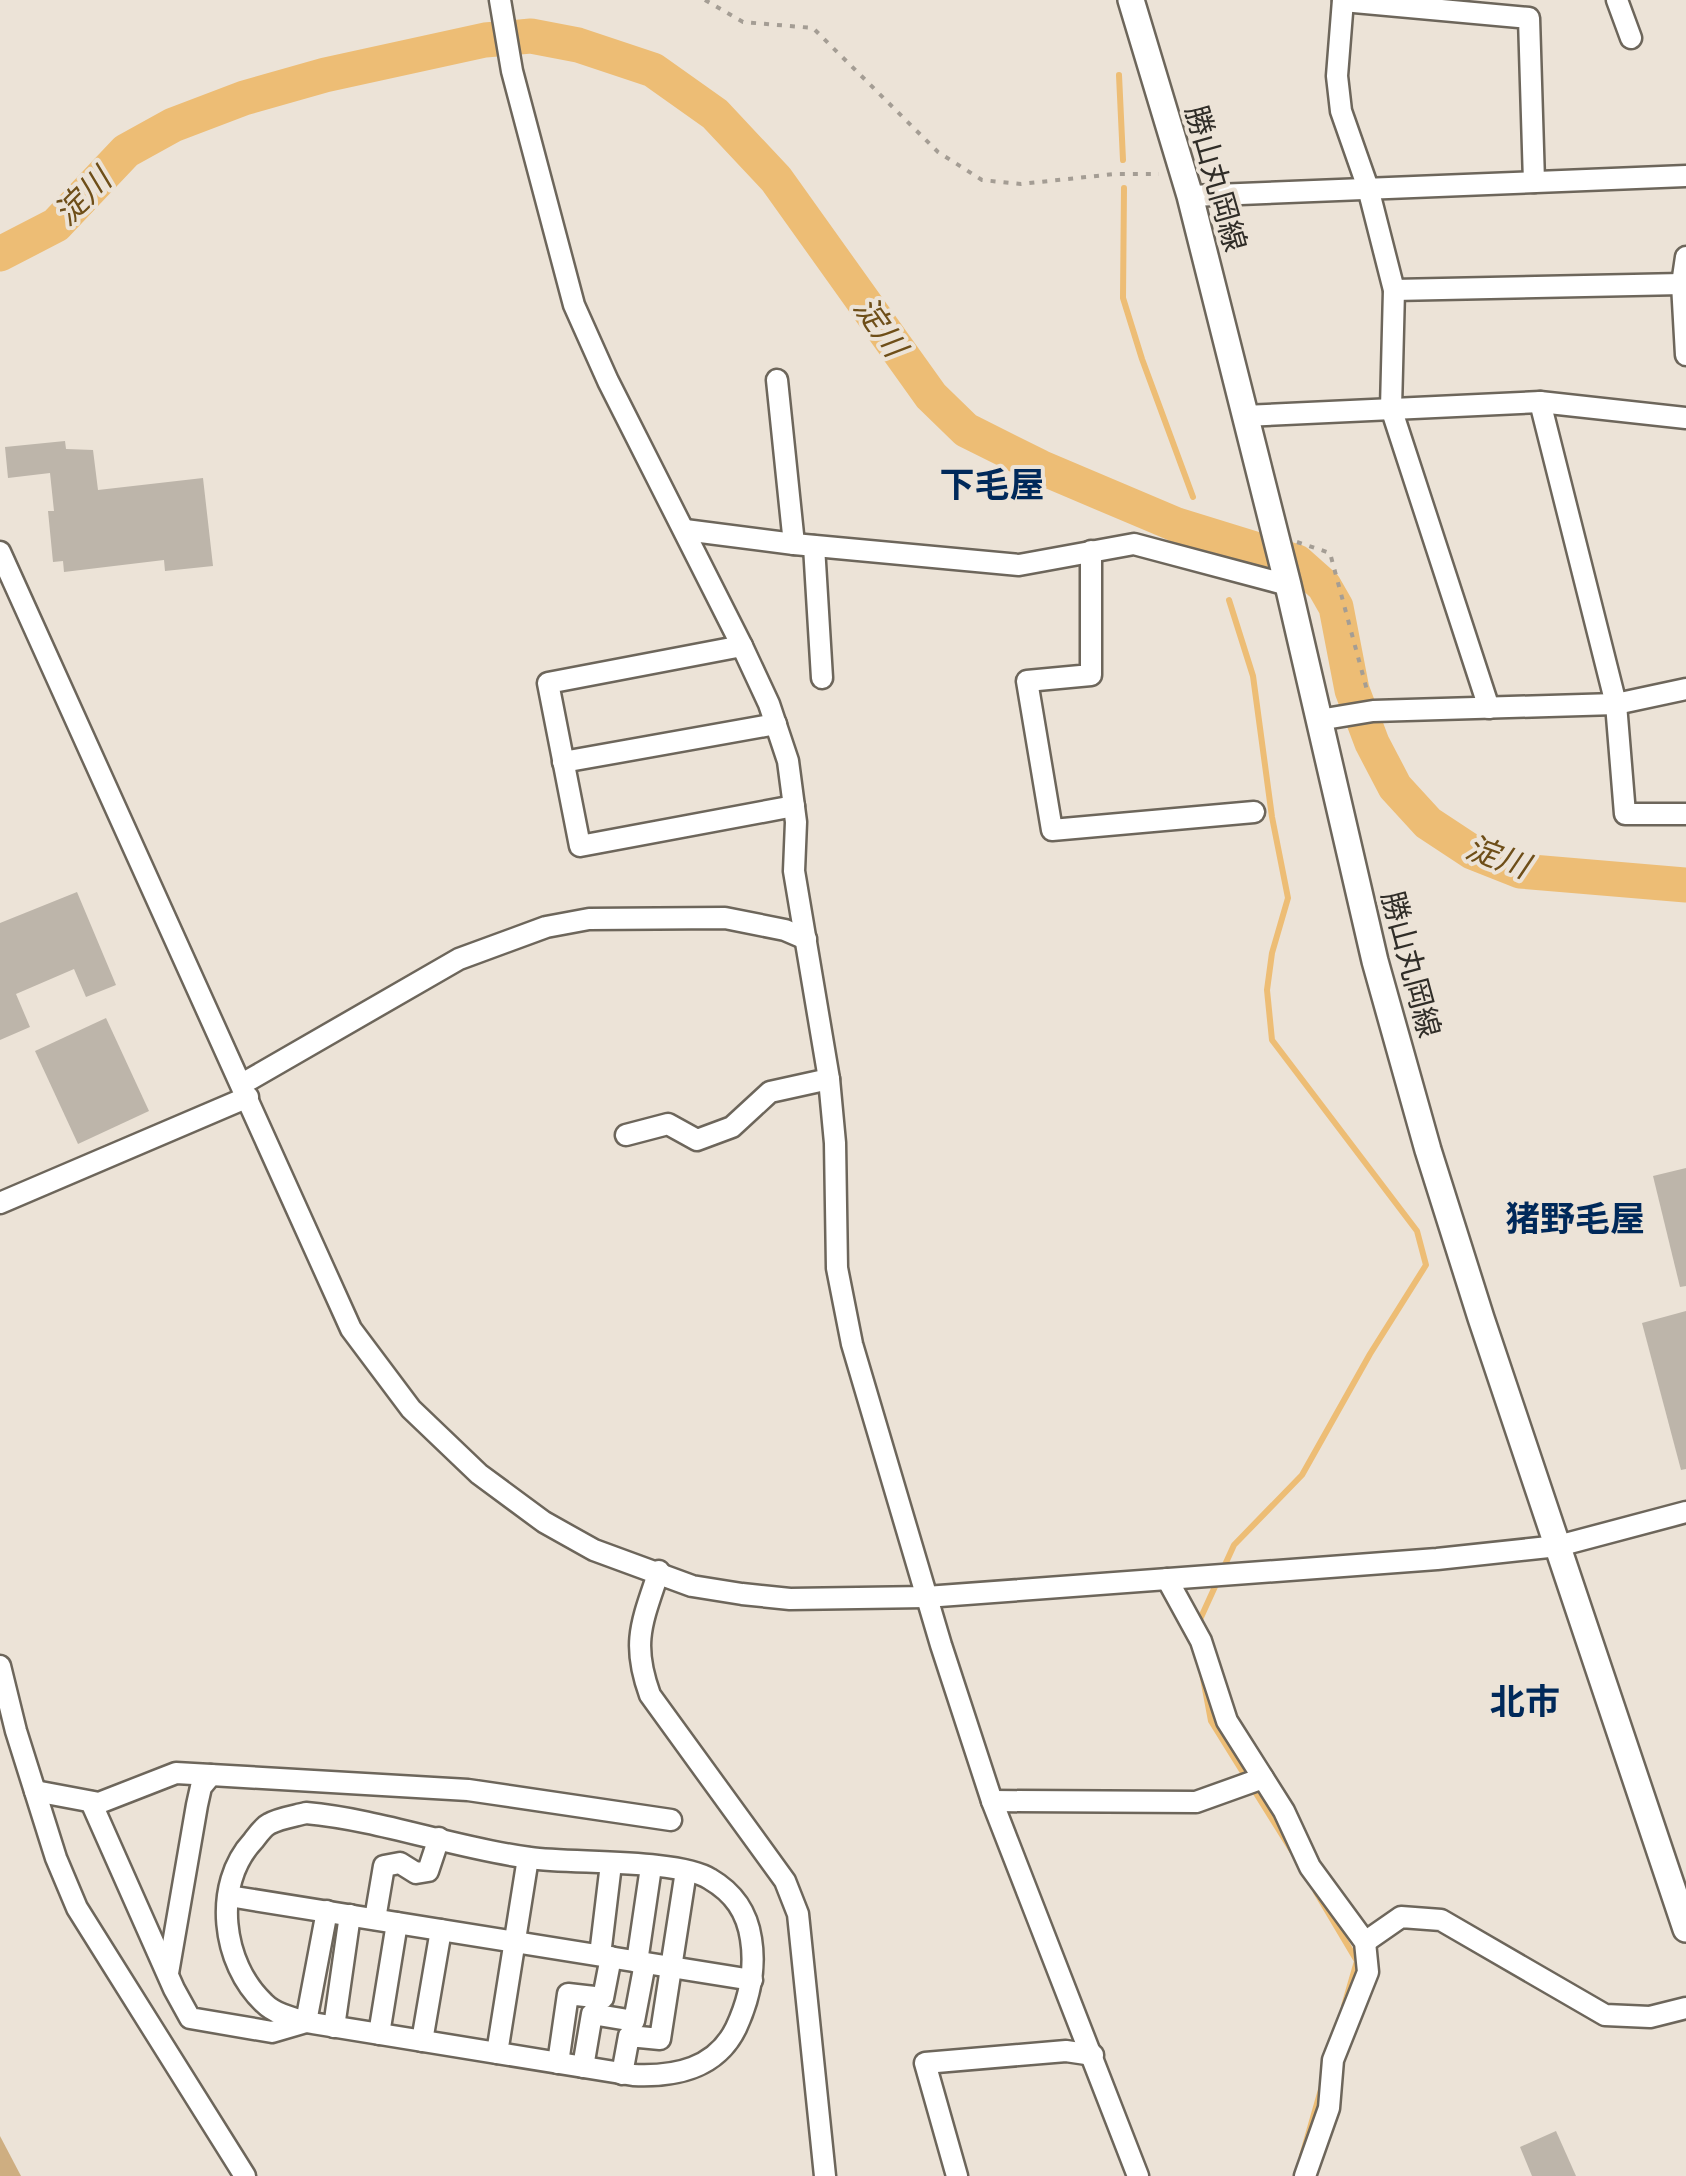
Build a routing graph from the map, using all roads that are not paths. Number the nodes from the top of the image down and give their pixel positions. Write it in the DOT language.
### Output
graph roads {
  1 [pos="1131,0"];
  2 [pos="1343,0"];
  3 [pos="1617,0"];
  4 [pos="501,8"];
  5 [pos="1630,38"];
  6 [pos="1686,176"];
  7 [pos="1534,182"];
  8 [pos="1187,185"];
  9 [pos="1368,188"];
  10 [pos="1686,257"];
  11 [pos="1682,284"];
  12 [pos="1394,290"];
  13 [pos="1686,354"];
  14 [pos="778,380"];
  15 [pos="1540,402"];
  16 [pos="1391,408"];
  17 [pos="1244,416"];
  18 [pos="1686,418"];
  19 [pos="686,530"];
  20 [pos="804,545"];
  21 [pos="1091,551"];
  22 [pos="0,552"];
  23 [pos="1286,580"];
  24 [pos="742,646"];
  25 [pos="822,678"];
  26 [pos="1686,690"];
  27 [pos="1616,704"];
  28 [pos="1489,708"];
  29 [pos="1327,718"];
  30 [pos="776,724"];
  31 [pos="564,762"];
  32 [pos="794,806"];
  33 [pos="1254,812"];
  34 [pos="1686,814"];
  35 [pos="806,939"];
  36 [pos="829,1080"];
  37 [pos="245,1090"];
  38 [pos="626,1135"];
  39 [pos="5,1199"];
  40 [pos="1686,1512"];
  41 [pos="1558,1546"];
  42 [pos="659,1571"];
  43 [pos="1167,1580"];
  44 [pos="926,1597"];
  45 [pos="0,1666"];
  46 [pos="176,1773"];
  47 [pos="211,1775"];
  48 [pos="1263,1778"];
  49 [pos="373,1784"];
  50 [pos="35,1791"];
  51 [pos="992,1801"];
  52 [pos="90,1802"];
  53 [pos="306,1813"];
  54 [pos="196,1814"];
  55 [pos="671,1820"];
  56 [pos="440,1838"];
  57 [pos="528,1858"];
  58 [pos="611,1864"];
  59 [pos="650,1867"];
  60 [pos="686,1871"];
  61 [pos="228,1896"];
  62 [pos="327,1911"];
  63 [pos="350,1915"];
  64 [pos="375,1919"];
  65 [pos="397,1923"];
  66 [pos="1686,1929"];
  67 [pos="441,1930"];
  68 [pos="514,1942"];
  69 [pos="1364,1942"];
  70 [pos="605,1956"];
  71 [pos="641,1962"];
  72 [pos="670,1967"];
  73 [pos="168,1976"];
  74 [pos="752,1980"];
  75 [pos="1686,2008"];
  76 [pos="306,2022"];
  77 [pos="334,2027"];
  78 [pos="379,2034"];
  79 [pos="422,2041"];
  80 [pos="498,2053"];
  81 [pos="1092,2056"];
  82 [pos="558,2063"];
  83 [pos="583,2067"];
  84 [pos="622,2074"];
  85 [pos="245,2176"];
  86 [pos="825,2176"];
  87 [pos="957,2176"];
  88 [pos="1138,2176"];
  89 [pos="1305,2176"];
  1 -- 8 [label="main road, 勝山丸岡線"];
  2 -- 7 [label="street"];
  2 -- 9 [label="street"];
  3 -- 5 [label="street"];
  4 -- 19 [label="street"];
  6 -- 7 [label="street"];
  7 -- 9 [label="street"];
  8 -- 9 [label="street"];
  8 -- 17 [label="main road, 勝山丸岡線"];
  9 -- 12 [label="street"];
  10 -- 11 [label="street"];
  11 -- 12 [label="street"];
  11 -- 13 [label="street"];
  12 -- 16 [label="street"];
  14 -- 20 [label="street"];
  15 -- 16 [label="street"];
  15 -- 18 [label="street"];
  15 -- 27 [label="street"];
  16 -- 17 [label="street"];
  16 -- 28 [label="street"];
  17 -- 23 [label="main road, 勝山丸岡線"];
  19 -- 20 [label="street"];
  19 -- 24 [label="street"];
  20 -- 21 [label="street"];
  20 -- 25 [label="street"];
  21 -- 23 [label="street"];
  21 -- 33 [label="street"];
  22 -- 37 [label="street"];
  23 -- 29 [label="main road, 勝山丸岡線"];
  24 -- 30 [label="street"];
  24 -- 31 [label="street"];
  26 -- 27 [label="street"];
  27 -- 28 [label="street"];
  27 -- 34 [label="street"];
  28 -- 29 [label="street"];
  29 -- 41 [label="main road, 勝山丸岡線"];
  30 -- 31 [label="street"];
  30 -- 32 [label="street"];
  31 -- 32 [label="street"];
  32 -- 35 [label="street"];
  35 -- 36 [label="street"];
  35 -- 37 [label="street"];
  36 -- 38 [label="street"];
  36 -- 44 [label="street"];
  37 -- 39 [label="street"];
  37 -- 42 [label="street"];
  40 -- 41 [label="street"];
  41 -- 43 [label="street"];
  41 -- 66 [label="main road, 勝山丸岡線"];
  42 -- 44 [label="street"];
  42 -- 86 [label="street"];
  43 -- 44 [label="street"];
  43 -- 48 [label="street"];
  44 -- 51 [label="street"];
  45 -- 50 [label="street"];
  46 -- 47 [label="street"];
  46 -- 52 [label="street"];
  46 -- 54 [label="street"];
  47 -- 49 [label="street"];
  47 -- 54 [label="street"];
  48 -- 51 [label="street"];
  48 -- 69 [label="street"];
  49 -- 53 [label="street"];
  49 -- 55 [label="street"];
  50 -- 52 [label="street"];
  50 -- 85 [label="street"];
  51 -- 81 [label="street"];
  52 -- 73 [label="street"];
  53 -- 56 [label="street"];
  53 -- 61 [label="street"];
  54 -- 73 [label="street"];
  56 -- 57 [label="street"];
  56 -- 64 [label="street"];
  57 -- 58 [label="street"];
  57 -- 68 [label="street"];
  58 -- 59 [label="street"];
  58 -- 70 [label="street"];
  59 -- 60 [label="street"];
  59 -- 71 [label="street"];
  60 -- 72 [label="street"];
  60 -- 74 [label="street"];
  61 -- 62 [label="street"];
  61 -- 76 [label="street"];
  62 -- 63 [label="street"];
  62 -- 76 [label="street"];
  63 -- 64 [label="street"];
  63 -- 77 [label="street"];
  64 -- 65 [label="street"];
  65 -- 67 [label="street"];
  65 -- 78 [label="street"];
  67 -- 68 [label="street"];
  67 -- 79 [label="street"];
  68 -- 70 [label="street"];
  68 -- 80 [label="street"];
  69 -- 75 [label="street"];
  69 -- 89 [label="street"];
  70 -- 71 [label="street"];
  70 -- 82 [label="street"];
  71 -- 72 [label="street"];
  71 -- 83 [label="street"];
  72 -- 74 [label="street"];
  72 -- 84 [label="street"];
  73 -- 76 [label="street"];
  74 -- 84 [label="street"];
  76 -- 77 [label="street"];
  77 -- 78 [label="street"];
  78 -- 79 [label="street"];
  79 -- 80 [label="street"];
  80 -- 82 [label="street"];
  81 -- 87 [label="street"];
  81 -- 88 [label="street"];
  82 -- 83 [label="street"];
  83 -- 84 [label="street"];
}
